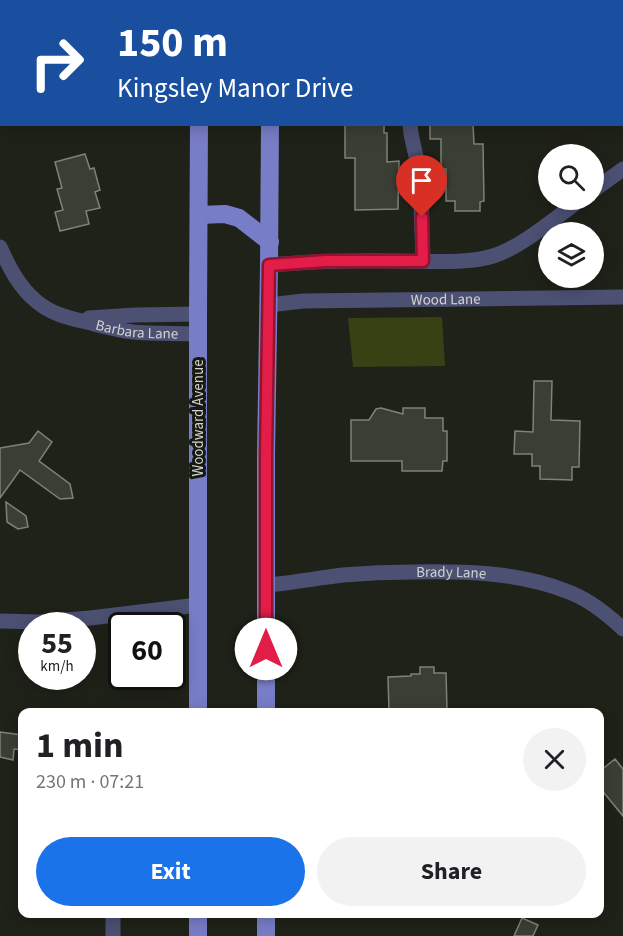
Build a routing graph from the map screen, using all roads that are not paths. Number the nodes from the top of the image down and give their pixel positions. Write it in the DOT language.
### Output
graph roads {
  1 [pos="199,126"];
  2 [pos="270,126"];
  3 [pos="410,126"];
  4 [pos="623,169"];
  5 [pos="604,183"];
  6 [pos="566,210"];
  7 [pos="199,215"];
  8 [pos="270,242"];
  9 [pos="0,247"];
  10 [pos="423,261"];
  11 [pos="269,265"];
  12 [pos="623,297"];
  13 [pos="269,305"];
  14 [pos="198,314"];
  15 [pos="77,319"];
  16 [pos="198,334"];
  17 [pos="266,585"];
  18 [pos="198,605"];
  19 [pos="0,621"];
  20 [pos="623,629"];
  21 [pos="198,708"];
  22 [pos="266,708"];
  23 [pos="113,918"];
  24 [pos="198,918"];
  25 [pos="266,918"];
  26 [pos="113,936"];
  27 [pos="198,936"];
  28 [pos="266,936"];
  1 -- 7 [label="main road, Woodward Avenue"];
  2 -- 8 [label="main road"];
  3 -- 10 [label="street"];
  4 -- 5 [label="street"];
  6 -- 10 [label="street"];
  7 -- 8 [label="main road"];
  7 -- 14 [label="main road, Woodward Avenue"];
  8 -- 11 [label="main road"];
  9 -- 15 [label="street, Barbara Lane"];
  10 -- 11 [label="street"];
  11 -- 13 [label="main road"];
  12 -- 13 [label="street, Wood Lane"];
  13 -- 17 [label="main road"];
  14 -- 15 [label="street, Barbara Lane"];
  14 -- 16 [label="main road, Woodward Avenue"];
  15 -- 16 [label="street, Barbara Lane"];
  16 -- 18 [label="main road, Woodward Avenue"];
  17 -- 20 [label="street, Brady Lane"];
  17 -- 22 [label="main road"];
  18 -- 19 [label="street"];
  18 -- 21 [label="main road, Woodward Avenue"];
  23 -- 26 [label="street"];
  24 -- 27 [label="main road"];
  25 -- 28 [label="main road"];
}
